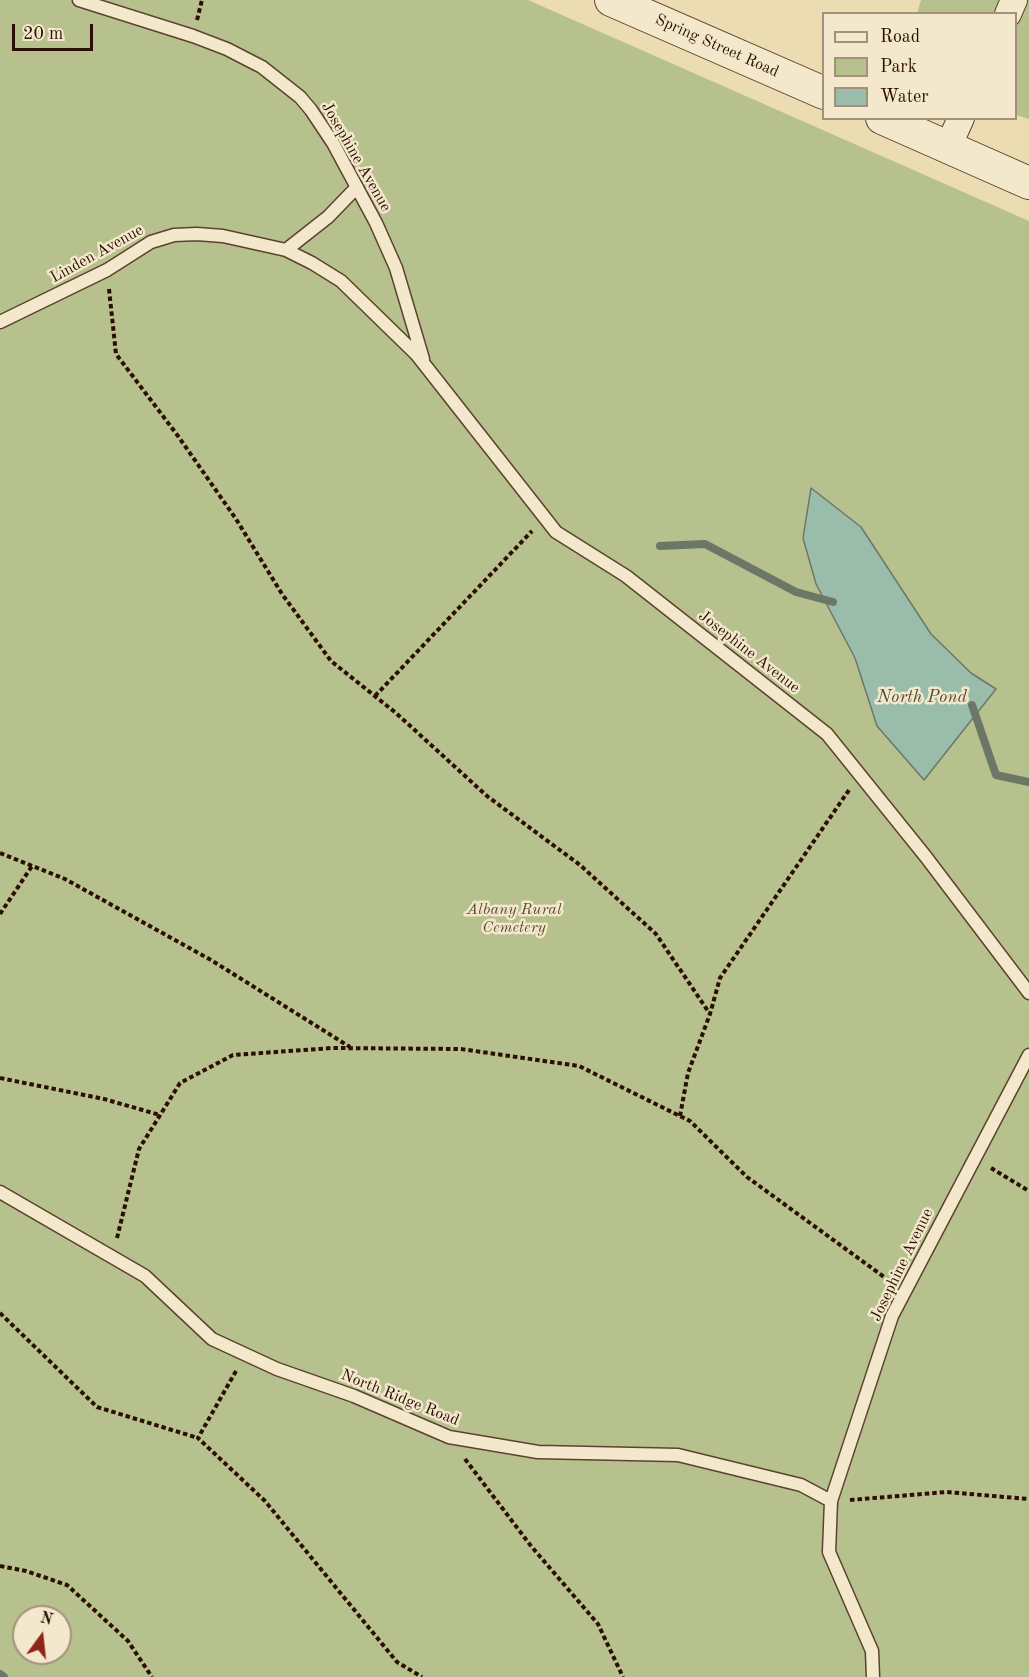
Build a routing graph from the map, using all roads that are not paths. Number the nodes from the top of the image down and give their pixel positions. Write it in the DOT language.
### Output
graph roads {
  1 [pos="79,0"];
  2 [pos="611,0"];
  3 [pos="822,92"];
  4 [pos="887,120"];
  5 [pos="960,120"];
  6 [pos="948,147"];
  7 [pos="1029,183"];
  8 [pos="357,187"];
  9 [pos="286,250"];
  10 [pos="0,322"];
  11 [pos="424,364"];
  12 [pos="1029,993"];
  13 [pos="1029,1055"];
  14 [pos="0,1192"];
  15 [pos="831,1501"];
  16 [pos="873,1677"];
  1 -- 8 [label="lane, Josephine Avenue"];
  2 -- 3 [label="street, Spring Street Road"];
  4 -- 6 [label="street"];
  5 -- 6 [label="street"];
  6 -- 7 [label="street"];
  8 -- 9 [label="lane"];
  8 -- 11 [label="lane, Josephine Avenue"];
  9 -- 10 [label="lane, Linden Avenue"];
  9 -- 11 [label="lane, Josephine Avenue"];
  11 -- 12 [label="lane, Josephine Avenue"];
  13 -- 15 [label="lane, Josephine Avenue"];
  14 -- 15 [label="lane, North Ridge Road"];
  15 -- 16 [label="lane"];
}
